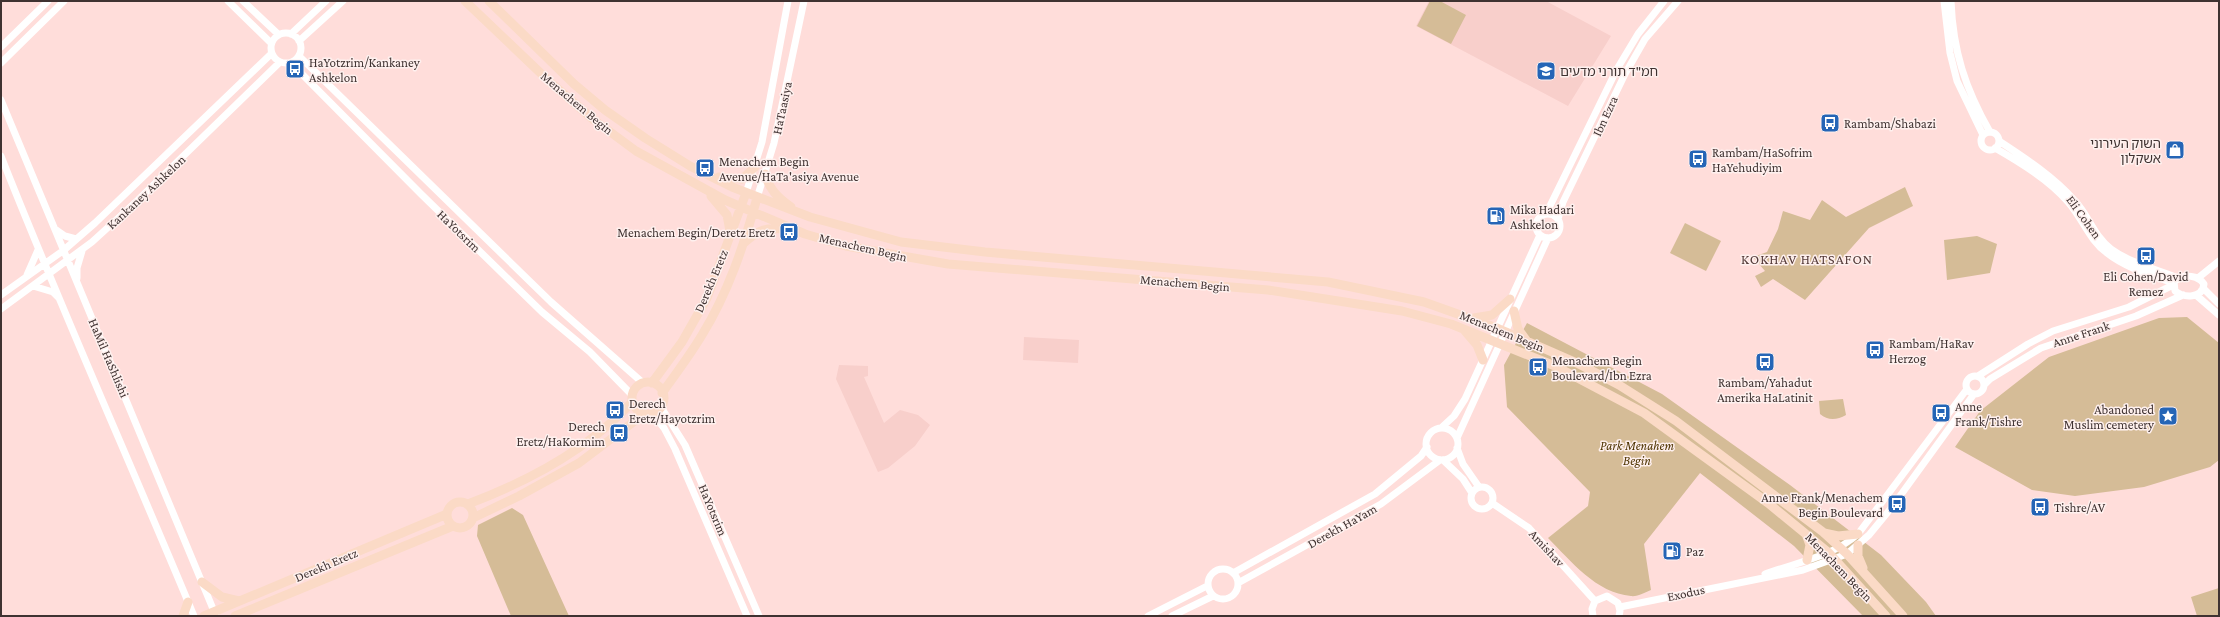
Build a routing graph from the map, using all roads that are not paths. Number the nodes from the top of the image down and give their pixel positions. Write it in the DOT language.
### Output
graph roads {
  1 [pos="48,1"];
  2 [pos="64,1"];
  3 [pos="228,1"];
  4 [pos="243,1"];
  5 [pos="326,1"];
  6 [pos="343,1"];
  7 [pos="465,1"];
  8 [pos="489,1"];
  9 [pos="788,1"];
  10 [pos="804,1"];
  11 [pos="1664,1"];
  12 [pos="1678,1"];
  13 [pos="1951,1"];
  14 [pos="1944,3"];
  15 [pos="278,34"];
  16 [pos="291,34"];
  17 [pos="299,41"];
  18 [pos="271,42"];
  19 [pos="1,47"];
  20 [pos="271,54"];
  21 [pos="299,56"];
  22 [pos="280,62"];
  23 [pos="1,63"];
  24 [pos="291,63"];
  25 [pos="1,100"];
  26 [pos="1986,133"];
  27 [pos="1997,144"];
  28 [pos="1,156"];
  29 [pos="755,167"];
  30 [pos="702,172"];
  31 [pos="765,174"];
  32 [pos="702,189"];
  33 [pos="746,193"];
  34 [pos="757,198"];
  35 [pos="740,207"];
  36 [pos="753,213"];
  37 [pos="1546,214"];
  38 [pos="810,217"];
  39 [pos="1558,220"];
  40 [pos="54,228"];
  41 [pos="805,234"];
  42 [pos="730,235"];
  43 [pos="1540,235"];
  44 [pos="1548,238"];
  45 [pos="76,239"];
  46 [pos="743,244"];
  47 [pos="38,250"];
  48 [pos="64,250"];
  49 [pos="82,251"];
  50 [pos="67,261"];
  51 [pos="2219,261"];
  52 [pos="43,264"];
  53 [pos="49,275"];
  54 [pos="27,277"];
  55 [pos="2198,278"];
  56 [pos="77,282"];
  57 [pos="2175,282"];
  58 [pos="33,286"];
  59 [pos="2203,288"];
  60 [pos="1,295"];
  61 [pos="2182,295"];
  62 [pos="2196,295"];
  63 [pos="59,298"];
  64 [pos="1510,299"];
  65 [pos="2219,304"];
  66 [pos="1,309"];
  67 [pos="1514,310"];
  68 [pos="1468,316"];
  69 [pos="2219,316"];
  70 [pos="1459,327"];
  71 [pos="1501,329"];
  72 [pos="1496,341"];
  73 [pos="1527,341"];
  74 [pos="1483,360"];
  75 [pos="1978,376"];
  76 [pos="647,383"];
  77 [pos="1985,384"];
  78 [pos="1967,389"];
  79 [pos="662,393"];
  80 [pos="1974,394"];
  81 [pos="632,398"];
  82 [pos="661,407"];
  83 [pos="648,414"];
  84 [pos="1441,428"];
  85 [pos="1457,438"];
  86 [pos="1427,447"];
  87 [pos="1458,448"];
  88 [pos="1442,460"];
  89 [pos="1479,487"];
  90 [pos="1472,493"];
  91 [pos="1492,503"];
  92 [pos="468,504"];
  93 [pos="447,514"];
  94 [pos="473,518"];
  95 [pos="453,526"];
  96 [pos="1806,532"];
  97 [pos="1822,532"];
  98 [pos="1858,534"];
  99 [pos="1858,545"];
  100 [pos="1844,551"];
  101 [pos="1832,556"];
  102 [pos="1807,560"];
  103 [pos="1233,573"];
  104 [pos="1866,574"];
  105 [pos="1752,579"];
  106 [pos="202,582"];
  107 [pos="1238,583"];
  108 [pos="1207,586"];
  109 [pos="1213,596"];
  110 [pos="239,601"];
  111 [pos="1595,601"];
  112 [pos="188,602"];
  113 [pos="1620,607"];
  114 [pos="216,614"];
  115 [pos="240,615"];
  116 [pos="184,616"];
  117 [pos="194,616"];
  118 [pos="204,616"];
  119 [pos="747,616"];
  120 [pos="759,616"];
  121 [pos="1148,616"];
  122 [pos="1172,616"];
  123 [pos="1593,616"];
  124 [pos="1619,616"];
  125 [pos="1886,616"];
  126 [pos="1902,616"];
  1 -- 19 [label="street"];
  2 -- 23 [label="street"];
  3 -- 18 [label="street"];
  4 -- 15 [label="street"];
  5 -- 16 [label="street"];
  6 -- 17 [label="street"];
  7 -- 32 [label="main road, Menachem Begin"];
  8 -- 30 [label="main road, Menachem Begin"];
  9 -- 29 [label="street, HaTaasiya"];
  10 -- 31 [label="street, HaTaasiya"];
  11 -- 37 [label="street, Ibn Ezra"];
  12 -- 39 [label="street, Ibn Ezra"];
  13 -- 26 [label="street"];
  14 -- 26 [label="street"];
  15 -- 16 [label="street"];
  15 -- 18 [label="street"];
  16 -- 17 [label="street"];
  17 -- 21 [label="street"];
  18 -- 20 [label="street"];
  20 -- 22 [label="street"];
  20 -- 45 [label="street, Kankaney Ashkelon"];
  21 -- 24 [label="street"];
  21 -- 76 [label="street, HaYotsrim"];
  22 -- 24 [label="street"];
  22 -- 49 [label="street, Kankaney Ashkelon"];
  24 -- 81 [label="street, HaYotsrim"];
  25 -- 40 [label="street, HaMil HaShlishi"];
  26 -- 27 [label="street"];
  26 -- 27 [label="street"];
  27 -- 57 [label="street, Eli Cohen"];
  28 -- 47 [label="street, HaMil HaShlishi"];
  29 -- 30 [label="main road"];
  29 -- 33 [label="street, HaTaasiya"];
  30 -- 33 [label="main road, Menachem Begin"];
  31 -- 34 [label="street, HaTaasiya"];
  31 -- 38 [label="main road"];
  32 -- 35 [label="main road, Menachem Begin"];
  32 -- 42 [label="main road"];
  33 -- 34 [label="main road, Menachem Begin"];
  33 -- 35 [label="main road, Derekh Eretz"];
  34 -- 36 [label="main road, HaTaasiya"];
  34 -- 38 [label="main road, Menachem Begin"];
  35 -- 36 [label="main road, Menachem Begin"];
  35 -- 42 [label="main road, Derekh Eretz"];
  36 -- 41 [label="main road, Menachem Begin"];
  36 -- 46 [label="main road, Derekh Eretz"];
  37 -- 39 [label="street"];
  37 -- 43 [label="street"];
  38 -- 68 [label="main road, Menachem Begin"];
  39 -- 44 [label="street"];
  40 -- 45 [label="street"];
  40 -- 48 [label="street, HaMil HaShlishi"];
  41 -- 46 [label="main road"];
  41 -- 70 [label="main road, Menachem Begin"];
  42 -- 76 [label="main road, Derekh Eretz"];
  43 -- 44 [label="street"];
  43 -- 64 [label="street"];
  44 -- 67 [label="street"];
  45 -- 48 [label="street, Kankaney Ashkelon"];
  46 -- 79 [label="main road, Derekh Eretz"];
  47 -- 52 [label="street, HaMil HaShlishi"];
  47 -- 54 [label="street"];
  48 -- 50 [label="street, HaMil HaShlishi"];
  48 -- 52 [label="street, Kankaney Ashkelon"];
  49 -- 50 [label="street, Kankaney Ashkelon"];
  49 -- 56 [label="street"];
  50 -- 53 [label="street, Kankaney Ashkelon"];
  50 -- 56 [label="street, HaMil HaShlishi"];
  51 -- 55 [label="street"];
  52 -- 53 [label="street, HaMil HaShlishi"];
  52 -- 54 [label="street, Kankaney Ashkelon"];
  53 -- 58 [label="street, Kankaney Ashkelon"];
  53 -- 63 [label="street, HaMil HaShlishi"];
  54 -- 60 [label="street, Kankaney Ashkelon"];
  55 -- 57 [label="street"];
  55 -- 59 [label="street"];
  56 -- 106 [label="street, HaMil HaShlishi"];
  57 -- 61 [label="street"];
  57 -- 75 [label="street, Anne Frank"];
  58 -- 63 [label="street"];
  58 -- 66 [label="street, Kankaney Ashkelon"];
  59 -- 62 [label="street"];
  59 -- 65 [label="street"];
  61 -- 62 [label="street"];
  61 -- 77 [label="street, Anne Frank"];
  62 -- 69 [label="street"];
  63 -- 112 [label="street, HaMil HaShlishi"];
  64 -- 68 [label="main road"];
  64 -- 71 [label="street"];
  67 -- 71 [label="street"];
  67 -- 73 [label="main road"];
  68 -- 71 [label="main road, Menachem Begin"];
  70 -- 72 [label="main road, Menachem Begin"];
  70 -- 74 [label="main road"];
  71 -- 72 [label="street"];
  71 -- 73 [label="main road, Menachem Begin"];
  72 -- 74 [label="street"];
  72 -- 85 [label="street"];
  72 -- 96 [label="main road, Menachem Begin"];
  73 -- 97 [label="main road, Menachem Begin"];
  74 -- 84 [label="street"];
  75 -- 77 [label="street"];
  75 -- 78 [label="street"];
  76 -- 79 [label="main road"];
  76 -- 81 [label="main road"];
  77 -- 80 [label="street"];
  78 -- 80 [label="street"];
  78 -- 98 [label="street"];
  79 -- 82 [label="main road"];
  80 -- 99 [label="street"];
  81 -- 83 [label="main road"];
  81 -- 92 [label="main road"];
  82 -- 83 [label="main road"];
  82 -- 120 [label="street, HaYotsrim"];
  83 -- 94 [label="main road"];
  83 -- 119 [label="street, HaYotsrim"];
  84 -- 85 [label="street"];
  84 -- 86 [label="street"];
  85 -- 87 [label="street"];
  86 -- 88 [label="street"];
  86 -- 103 [label="street, Derekh HaYam"];
  87 -- 88 [label="street"];
  87 -- 89 [label="street"];
  88 -- 90 [label="street"];
  88 -- 107 [label="street, Derekh HaYam"];
  89 -- 90 [label="street"];
  89 -- 91 [label="street"];
  90 -- 91 [label="street"];
  91 -- 111 [label="street, Amishav"];
  92 -- 93 [label="main road"];
  92 -- 94 [label="main road"];
  93 -- 95 [label="main road"];
  93 -- 110 [label="main road, Derekh Eretz"];
  94 -- 95 [label="main road"];
  95 -- 115 [label="main road, Derekh Eretz"];
  96 -- 101 [label="main road, Menachem Begin"];
  96 -- 102 [label="main road"];
  97 -- 98 [label="main road"];
  97 -- 100 [label="main road, Menachem Begin"];
  98 -- 100 [label="street"];
  99 -- 100 [label="street"];
  99 -- 104 [label="main road"];
  100 -- 101 [label="street, Exodus"];
  100 -- 104 [label="main road, Menachem Begin"];
  101 -- 102 [label="street, Exodus"];
  101 -- 105 [label="street, Exodus"];
  101 -- 125 [label="main road, Menachem Begin"];
  102 -- 105 [label="street, Exodus"];
  103 -- 107 [label="street"];
  103 -- 108 [label="street"];
  104 -- 126 [label="main road, Menachem Begin"];
  105 -- 113 [label="street, Exodus"];
  106 -- 110 [label="main road"];
  106 -- 114 [label="street, HaMil HaShlishi"];
  107 -- 109 [label="street"];
  108 -- 109 [label="street"];
  108 -- 121 [label="street"];
  109 -- 122 [label="street"];
  110 -- 114 [label="main road, Derekh Eretz"];
  111 -- 113 [label="street"];
  111 -- 123 [label="street"];
  112 -- 116 [label="main road"];
  112 -- 117 [label="street, HaMil HaShlishi"];
  113 -- 124 [label="street"];
  114 -- 118 [label="main road, Derekh Eretz"];
}
